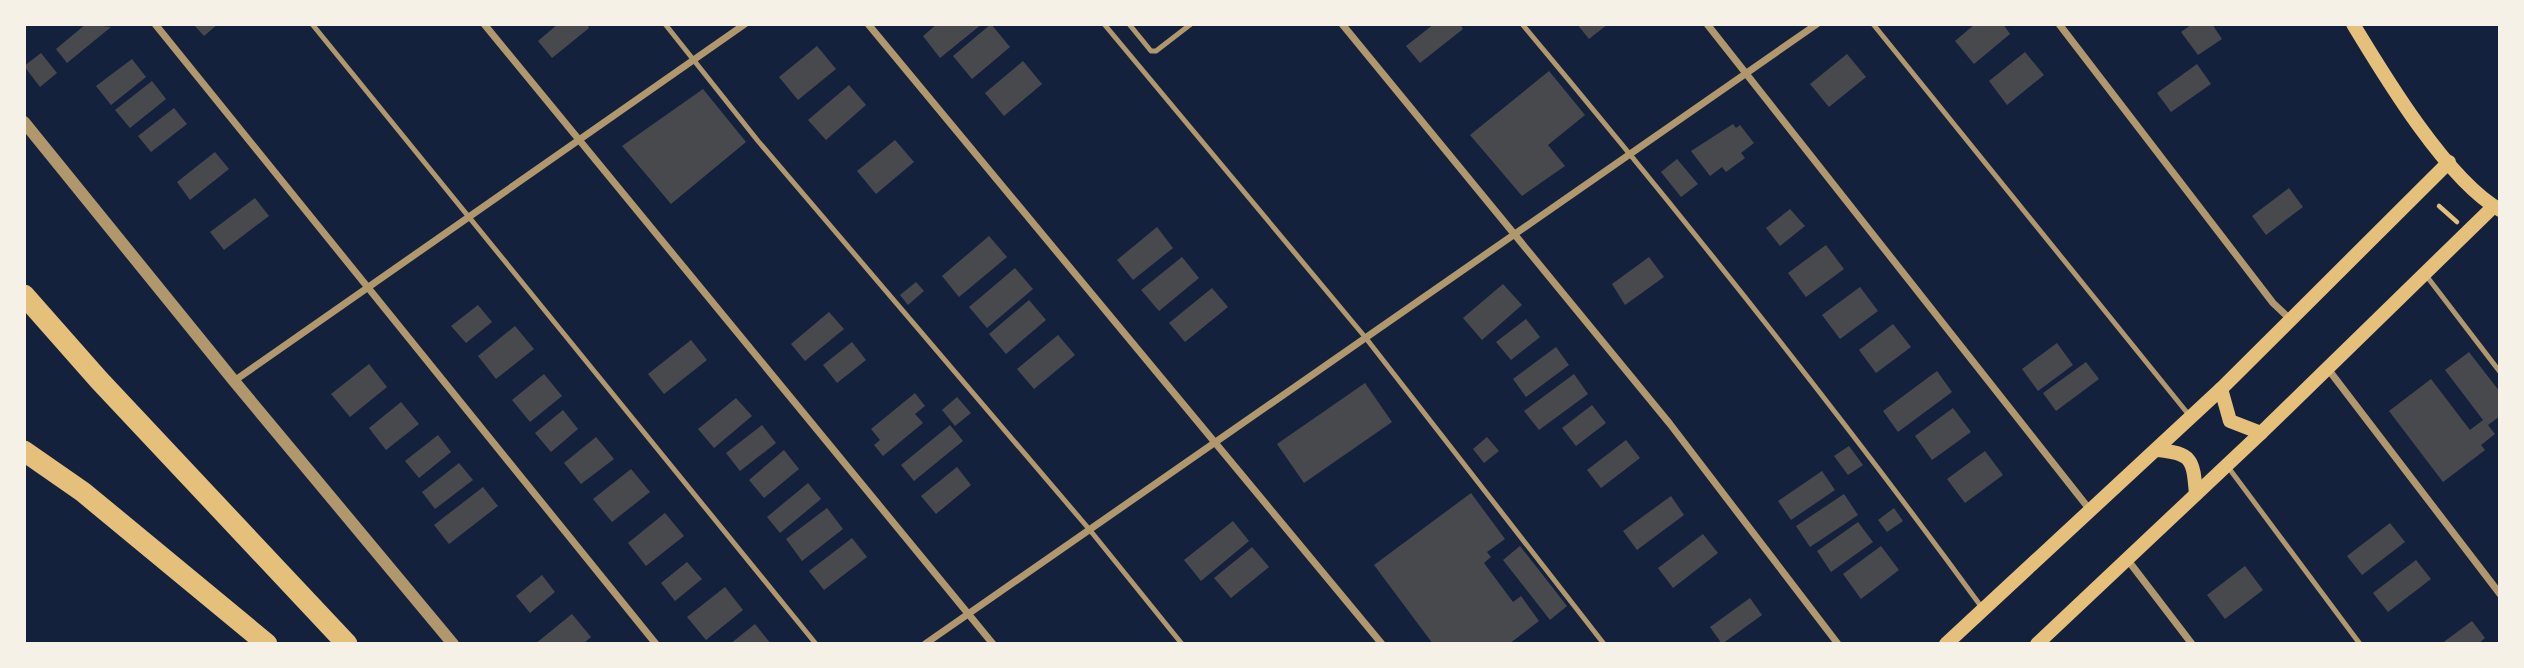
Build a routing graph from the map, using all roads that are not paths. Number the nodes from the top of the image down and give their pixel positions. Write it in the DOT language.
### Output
graph roads {
  1 [pos="155,24"];
  2 [pos="312,24"];
  3 [pos="484,24"];
  4 [pos="665,24"];
  5 [pos="745,24"];
  6 [pos="868,24"];
  7 [pos="1104,24"];
  8 [pos="1129,24"];
  9 [pos="1191,24"];
  10 [pos="1342,24"];
  11 [pos="1522,24"];
  12 [pos="1707,24"];
  13 [pos="1816,24"];
  14 [pos="1873,24"];
  15 [pos="2059,24"];
  16 [pos="2353,24"];
  17 [pos="694,60"];
  18 [pos="1747,72"];
  19 [pos="24,122"];
  20 [pos="580,141"];
  21 [pos="1630,153"];
  22 [pos="2449,162"];
  23 [pos="2496,208"];
  24 [pos="470,218"];
  25 [pos="1516,233"];
  26 [pos="2425,274"];
  27 [pos="368,289"];
  28 [pos="24,295"];
  29 [pos="2291,320"];
  30 [pos="1365,337"];
  31 [pos="2328,369"];
  32 [pos="2500,372"];
  33 [pos="234,381"];
  34 [pos="2221,390"];
  35 [pos="2191,418"];
  36 [pos="2261,433"];
  37 [pos="1215,440"];
  38 [pos="2157,450"];
  39 [pos="24,451"];
  40 [pos="2227,466"];
  41 [pos="2196,494"];
  42 [pos="2090,510"];
  43 [pos="1089,529"];
  44 [pos="2126,558"];
  45 [pos="2500,594"];
  46 [pos="1983,610"];
  47 [pos="968,614"];
  48 [pos="267,643"];
  49 [pos="348,643"];
  50 [pos="453,643"];
  51 [pos="656,643"];
  52 [pos="816,643"];
  53 [pos="925,643"];
  54 [pos="993,643"];
  55 [pos="1182,643"];
  56 [pos="1382,643"];
  57 [pos="1604,643"];
  58 [pos="1838,643"];
  59 [pos="1946,643"];
  60 [pos="2037,643"];
  61 [pos="2192,643"];
  62 [pos="2360,643"];
  1 -- 27 [label="street"];
  2 -- 24 [label="lane"];
  3 -- 20 [label="street"];
  4 -- 17 [label="lane"];
  5 -- 17 [label="street"];
  6 -- 37 [label="street"];
  7 -- 30 [label="lane"];
  8 -- 9 [label="lane"];
  10 -- 25 [label="street"];
  11 -- 21 [label="lane"];
  12 -- 18 [label="street"];
  13 -- 18 [label="street"];
  14 -- 35 [label="lane"];
  15 -- 29 [label="street"];
  16 -- 22 [label="main road"];
  17 -- 20 [label="street"];
  17 -- 43 [label="lane"];
  18 -- 21 [label="street"];
  18 -- 42 [label="street"];
  19 -- 33 [label="street"];
  20 -- 24 [label="street"];
  20 -- 47 [label="street"];
  21 -- 25 [label="street"];
  21 -- 46 [label="lane"];
  22 -- 23 [label="main road"];
  22 -- 29 [label="main road"];
  23 -- 26 [label="main road"];
  24 -- 27 [label="street"];
  24 -- 52 [label="lane"];
  25 -- 30 [label="street"];
  25 -- 58 [label="street"];
  26 -- 31 [label="main road"];
  26 -- 32 [label="lane"];
  27 -- 33 [label="street"];
  27 -- 51 [label="street"];
  28 -- 49 [label="highway"];
  29 -- 34 [label="main road"];
  30 -- 37 [label="street"];
  30 -- 57 [label="lane"];
  31 -- 36 [label="main road"];
  31 -- 45 [label="street"];
  33 -- 50 [label="street"];
  34 -- 35 [label="main road"];
  34 -- 36 [label="main road"];
  35 -- 38 [label="main road"];
  36 -- 40 [label="main road"];
  37 -- 43 [label="street"];
  37 -- 56 [label="street"];
  38 -- 41 [label="main road"];
  38 -- 42 [label="main road"];
  39 -- 48 [label="highway"];
  40 -- 41 [label="main road"];
  40 -- 62 [label="lane"];
  41 -- 44 [label="main road"];
  42 -- 46 [label="main road"];
  43 -- 47 [label="street"];
  43 -- 55 [label="lane"];
  44 -- 60 [label="main road"];
  44 -- 61 [label="street"];
  46 -- 59 [label="main road"];
  47 -- 53 [label="street"];
  47 -- 54 [label="street"];
}
